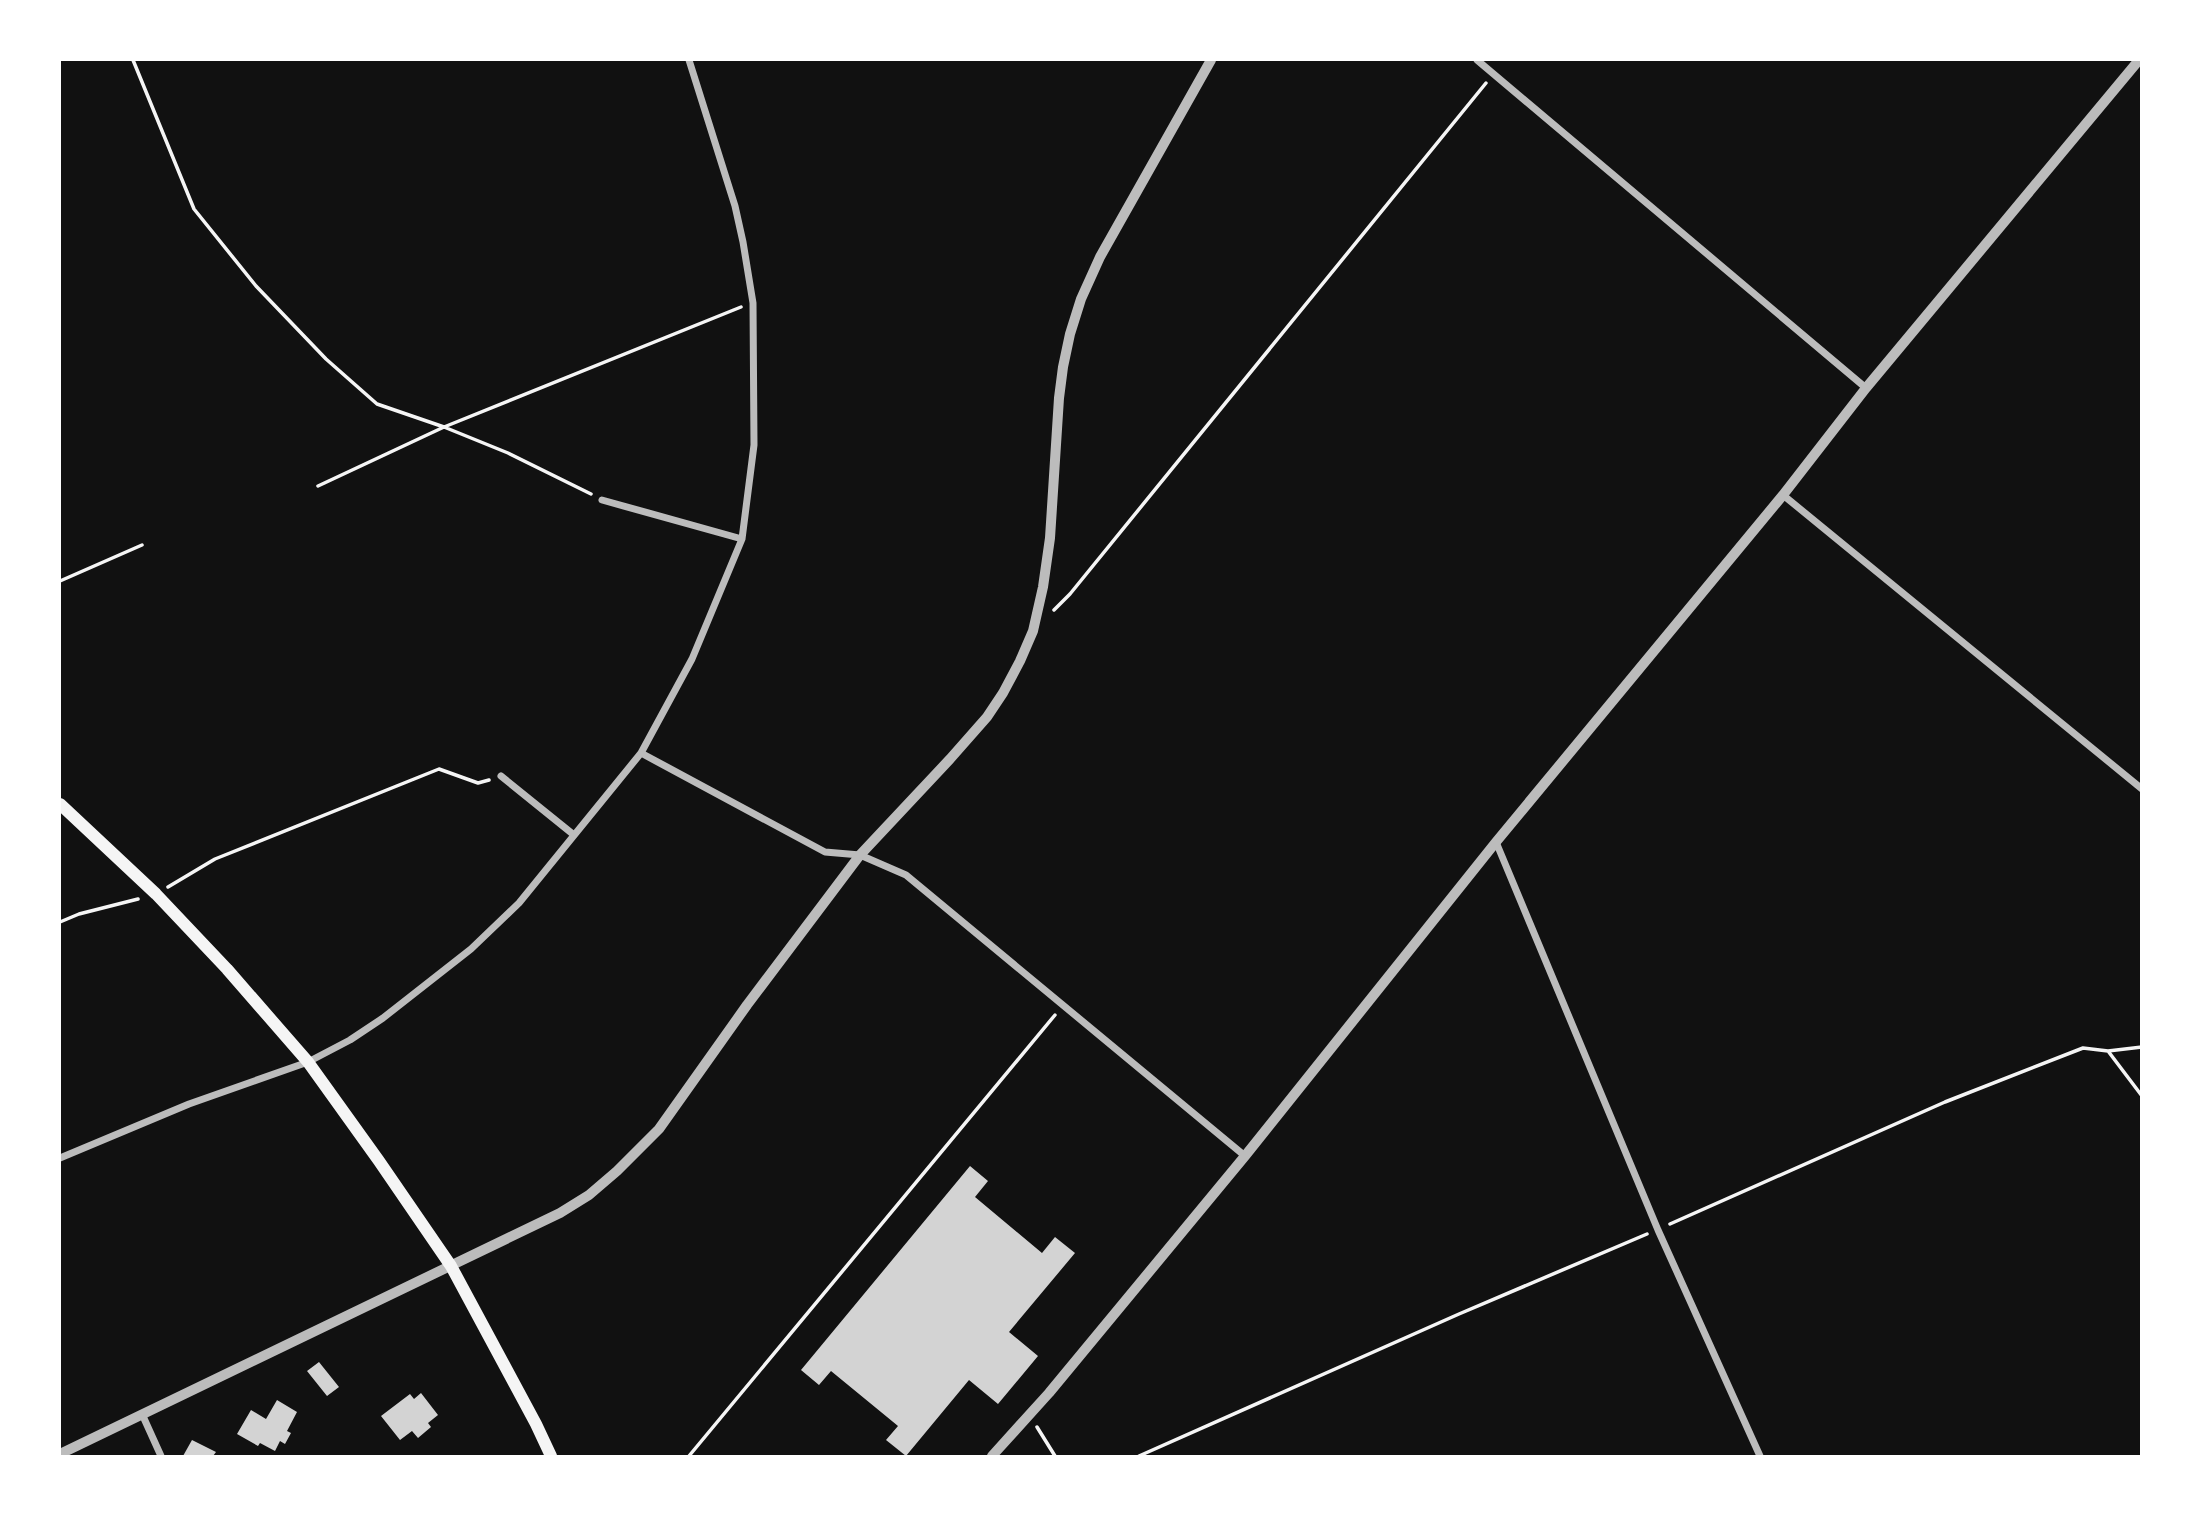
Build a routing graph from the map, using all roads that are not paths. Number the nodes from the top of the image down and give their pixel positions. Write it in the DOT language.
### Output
graph roads {
  1 [pos="689,60"];
  2 [pos="1212,60"];
  3 [pos="1477,60"];
  4 [pos="2139,60"];
  5 [pos="1866,388"];
  6 [pos="1783,495"];
  7 [pos="602,500"];
  8 [pos="743,539"];
  9 [pos="640,753"];
  10 [pos="502,776"];
  11 [pos="2141,789"];
  12 [pos="60,804"];
  13 [pos="574,835"];
  14 [pos="1496,842"];
  15 [pos="860,855"];
  16 [pos="308,1062"];
  17 [pos="1245,1156"];
  18 [pos="60,1158"];
  19 [pos="451,1266"];
  20 [pos="142,1414"];
  21 [pos="60,1454"];
  22 [pos="161,1457"];
  23 [pos="551,1457"];
  24 [pos="992,1457"];
  25 [pos="1760,1457"];
  1 -- 8 [label="street"];
  2 -- 15 [label="street"];
  3 -- 5 [label="street"];
  4 -- 5 [label="street"];
  5 -- 6 [label="street"];
  6 -- 11 [label="street"];
  6 -- 14 [label="street"];
  7 -- 8 [label="street"];
  8 -- 9 [label="street"];
  9 -- 13 [label="street"];
  9 -- 15 [label="street"];
  10 -- 13 [label="street"];
  12 -- 16 [label="main road"];
  13 -- 16 [label="street"];
  14 -- 17 [label="street"];
  14 -- 25 [label="street"];
  15 -- 17 [label="street"];
  15 -- 19 [label="street"];
  16 -- 18 [label="street"];
  16 -- 19 [label="main road"];
  17 -- 24 [label="street"];
  19 -- 20 [label="street"];
  19 -- 23 [label="main road"];
  20 -- 21 [label="street"];
  20 -- 22 [label="street"];
}
